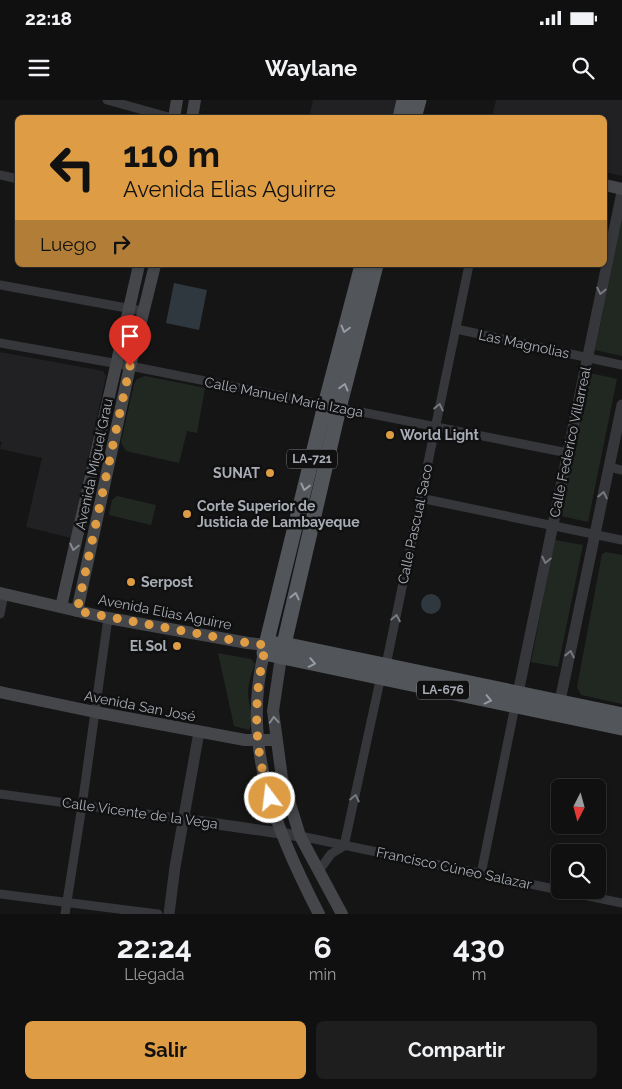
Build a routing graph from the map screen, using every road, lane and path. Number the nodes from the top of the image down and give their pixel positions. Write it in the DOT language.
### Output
graph roads {
  1 [pos="107,100"];
  2 [pos="177,100"];
  3 [pos="195,100"];
  4 [pos="404,100"];
  5 [pos="419,100"];
  6 [pos="162,115"];
  7 [pos="174,115"];
  8 [pos="192,115"];
  9 [pos="401,115"];
  10 [pos="415,115"];
  11 [pos="0,175"];
  12 [pos="15,178"];
  13 [pos="607,186"];
  14 [pos="622,190"];
  15 [pos="607,264"];
  16 [pos="138,267"];
  17 [pos="154,267"];
  18 [pos="362,267"];
  19 [pos="375,267"];
  20 [pos="469,267"];
  21 [pos="606,267"];
  22 [pos="0,285"];
  23 [pos="358,305"];
  24 [pos="128,309"];
  25 [pos="143,311"];
  26 [pos="456,329"];
  27 [pos="0,343"];
  28 [pos="588,358"];
  29 [pos="116,363"];
  30 [pos="622,365"];
  31 [pos="130,366"];
  32 [pos="622,405"];
  33 [pos="332,406"];
  34 [pos="435,427"];
  35 [pos="568,453"];
  36 [pos="609,467"];
  37 [pos="622,470"];
  38 [pos="420,498"];
  39 [pos="553,525"];
  40 [pos="595,534"];
  41 [pos="622,540"];
  42 [pos="2,594"];
  43 [pos="61,607"];
  44 [pos="77,611"];
  45 [pos="0,614"];
  46 [pos="108,618"];
  47 [pos="265,649"];
  48 [pos="283,650"];
  49 [pos="384,671"];
  50 [pos="0,692"];
  51 [pos="516,700"];
  52 [pos="560,701"];
  53 [pos="95,712"];
  54 [pos="622,714"];
  55 [pos="622,728"];
  56 [pos="199,732"];
  57 [pos="276,740"];
  58 [pos="258,741"];
  59 [pos="0,794"];
  60 [pos="82,806"];
  61 [pos="183,819"];
  62 [pos="280,832"];
  63 [pos="300,836"];
  64 [pos="344,846"];
  65 [pos="318,872"];
  66 [pos="481,874"];
  67 [pos="0,894"];
  68 [pos="67,902"];
  69 [pos="622,903"];
  70 [pos="65,914"];
  71 [pos="158,914"];
  72 [pos="170,914"];
  73 [pos="319,914"];
  74 [pos="342,914"];
  1 -- 6 [label="street"];
  2 -- 7 [label="main road"];
  3 -- 8 [label="main road"];
  4 -- 9 [label="main road"];
  5 -- 10 [label="main road"];
  11 -- 12 [label="street"];
  13 -- 14 [label="main road"];
  14 -- 15 [label="street, Calle Federico Villarreal, one-way"];
  16 -- 24 [label="main road, Avenida Miguel Grau"];
  17 -- 25 [label="main road, Avenida Miguel Grau"];
  18 -- 23 [label="main road, LA-721"];
  19 -- 23 [label="main road, LA-721"];
  20 -- 26 [label="street, Calle Pascual Saco"];
  21 -- 28 [label="street, Calle Federico Villarreal, one-way"];
  22 -- 24 [label="street"];
  23 -- 33 [label="main road, LA-721"];
  24 -- 25 [label="street"];
  24 -- 29 [label="main road, Avenida Miguel Grau"];
  25 -- 31 [label="main road, Avenida Miguel Grau"];
  26 -- 28 [label="street, Las Magnolias"];
  34 -- 26 [label="street, Calle Pascual Saco, one-way"];
  27 -- 29 [label="street, Calle Manuel María Izaga"];
  28 -- 30 [label="street, Las Magnolias"];
  28 -- 35 [label="street, Calle Federico Villarreal"];
  29 -- 31 [label="street, Calle Manuel María Izaga"];
  29 -- 43 [label="main road, Avenida Miguel Grau, one-way"];
  31 -- 33 [label="street, Calle Manuel María Izaga"];
  31 -- 44 [label="main road, Avenida Miguel Grau"];
  32 -- 36 [label="street"];
  33 -- 34 [label="street, Calle Manuel María Izaga"];
  33 -- 47 [label="main road, LA-721, one-way"];
  48 -- 33 [label="main road, LA-721, one-way"];
  34 -- 35 [label="street, Calle Manuel María Izaga"];
  34 -- 38 [label="street, Calle Pascual Saco"];
  35 -- 39 [label="street, Calle Federico Villarreal"];
  36 -- 37 [label="street"];
  40 -- 36 [label="street, one-way"];
  38 -- 39 [label="street"];
  49 -- 38 [label="street, Calle Pascual Saco, one-way"];
  39 -- 40 [label="street"];
  39 -- 51 [label="street, Calle Federico Villarreal, one-way"];
  40 -- 41 [label="street"];
  52 -- 40 [label="street, one-way"];
  42 -- 43 [label="main road, Avenida Elias Aguirre"];
  42 -- 45 [label="street"];
  43 -- 44 [label="main road, Avenida Elias Aguirre"];
  44 -- 46 [label="main road, Avenida Elias Aguirre"];
  46 -- 47 [label="main road, Avenida Elias Aguirre"];
  46 -- 53 [label="street"];
  47 -- 48 [label="main road, LA-676"];
  47 -- 58 [label="main road, LA-721"];
  48 -- 49 [label="main road, LA-676"];
  57 -- 48 [label="main road, LA-721, one-way"];
  49 -- 51 [label="main road, LA-676"];
  64 -- 49 [label="street, Calle Pascual Saco, one-way"];
  50 -- 53 [label="main road, Avenida San José"];
  51 -- 52 [label="main road, LA-676"];
  51 -- 55 [label="main road, LA-676"];
  51 -- 66 [label="street, Calle Federico Villarreal"];
  52 -- 54 [label="main road, LA-676"];
  53 -- 56 [label="main road, Avenida San José"];
  53 -- 60 [label="street"];
  56 -- 58 [label="main road, Avenida San José"];
  56 -- 61 [label="street"];
  57 -- 58 [label="main road, Avenida San José"];
  57 -- 63 [label="main road, LA-721"];
  58 -- 62 [label="main road, LA-721"];
  59 -- 60 [label="street, Calle Vicente de la Vega"];
  60 -- 61 [label="street, Calle Vicente de la Vega"];
  60 -- 68 [label="street"];
  61 -- 62 [label="street, Calle Vicente de la Vega"];
  61 -- 72 [label="street"];
  62 -- 63 [label="street, Francisco Cúneo Salazar"];
  62 -- 73 [label="main road"];
  63 -- 64 [label="street, Francisco Cúneo Salazar"];
  63 -- 65 [label="main road"];
  64 -- 65 [label="street"];
  64 -- 66 [label="street, Francisco Cúneo Salazar"];
  65 -- 74 [label="main road"];
  66 -- 69 [label="street, Francisco Cúneo Salazar"];
  67 -- 68 [label="street"];
  68 -- 70 [label="street"];
  68 -- 71 [label="street"];
}
